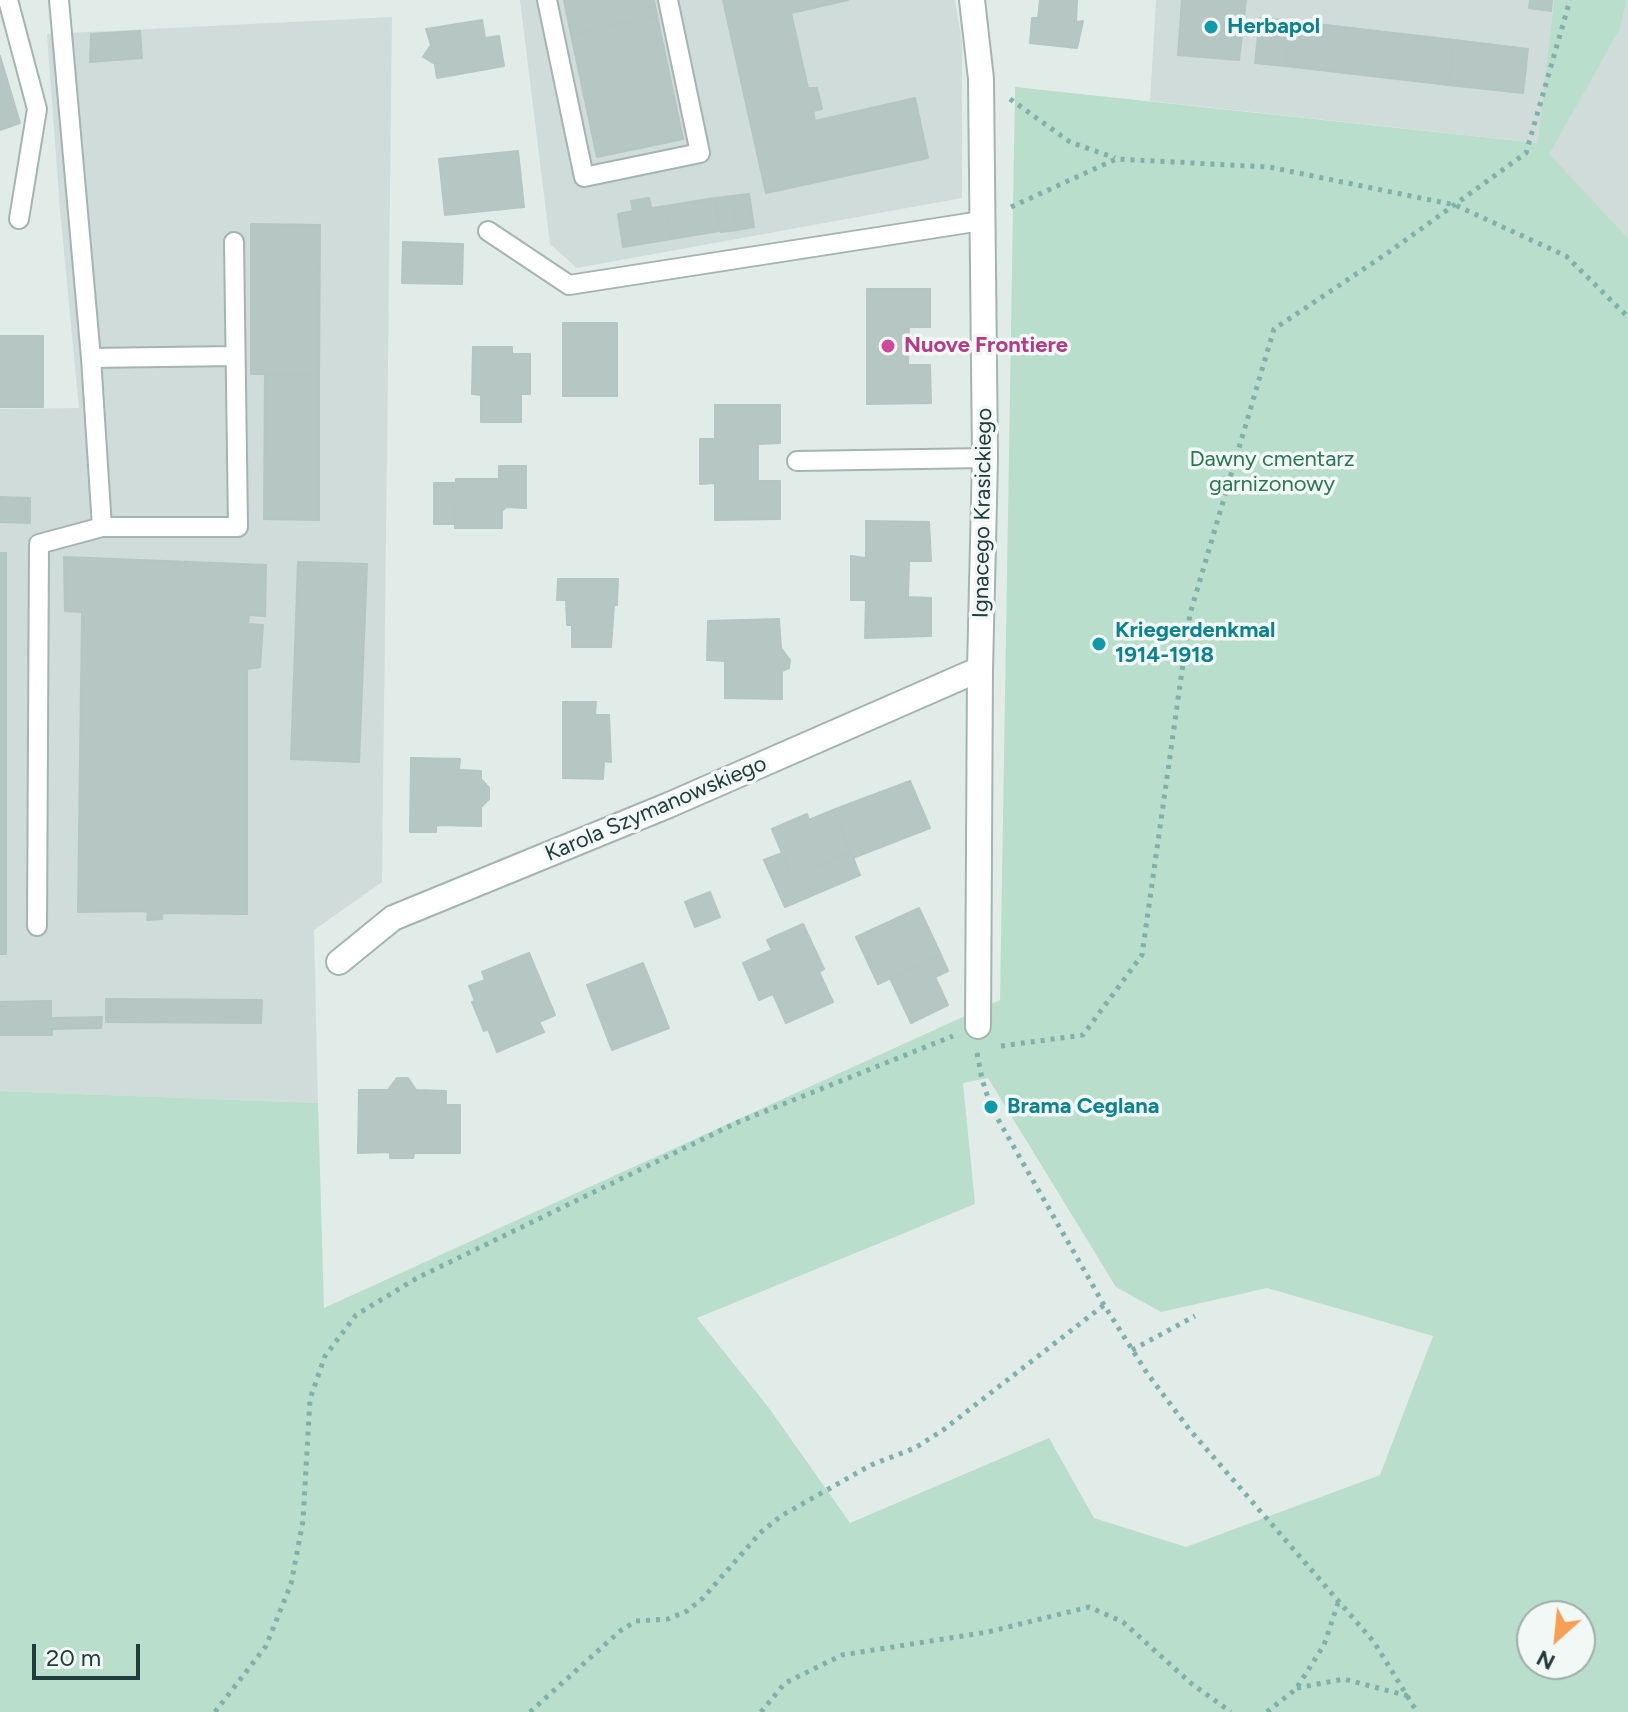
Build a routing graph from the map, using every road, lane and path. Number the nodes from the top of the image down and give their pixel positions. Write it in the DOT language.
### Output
graph roads {
  1 [pos="8,0"];
  2 [pos="59,0"];
  3 [pos="547,0"];
  4 [pos="668,0"];
  5 [pos="972,0"];
  6 [pos="1570,0"];
  7 [pos="981,79"];
  8 [pos="1116,159"];
  9 [pos="1455,205"];
  10 [pos="19,219"];
  11 [pos="981,221"];
  12 [pos="488,231"];
  13 [pos="234,242"];
  14 [pos="1628,317"];
  15 [pos="235,356"];
  16 [pos="91,358"];
  17 [pos="985,458"];
  18 [pos="797,461"];
  19 [pos="102,527"];
  20 [pos="980,669"];
  21 [pos="37,926"];
  22 [pos="339,962"];
  23 [pos="977,1037"];
  24 [pos="1104,1305"];
  25 [pos="1195,1316"];
  26 [pos="1132,1350"];
  27 [pos="1339,1602"];
  28 [pos="1296,1689"];
  29 [pos="1408,1696"];
  30 [pos="215,1712"];
  31 [pos="530,1712"];
  32 [pos="761,1712"];
  33 [pos="1231,1712"];
  34 [pos="1267,1712"];
  35 [pos="1417,1712"];
  1 -- 10 [label="lane"];
  2 -- 16 [label="lane"];
  3 -- 4 [label="lane"];
  5 -- 7 [label="street, Ignacego Krasickiego"];
  6 -- 9 [label="path"];
  7 -- 8 [label="path"];
  7 -- 11 [label="street, Ignacego Krasickiego"];
  8 -- 9 [label="path"];
  8 -- 11 [label="path"];
  9 -- 14 [label="path"];
  9 -- 23 [label="path"];
  11 -- 12 [label="lane"];
  11 -- 17 [label="street, Ignacego Krasickiego"];
  13 -- 15 [label="lane"];
  15 -- 16 [label="lane"];
  15 -- 19 [label="lane"];
  16 -- 19 [label="lane"];
  17 -- 18 [label="lane"];
  17 -- 20 [label="street, Ignacego Krasickiego"];
  19 -- 21 [label="lane"];
  20 -- 22 [label="street, Karola Szymanowskiego"];
  20 -- 23 [label="street, Ignacego Krasickiego"];
  23 -- 24 [label="path"];
  23 -- 30 [label="path"];
  24 -- 26 [label="path"];
  24 -- 31 [label="path"];
  25 -- 26 [label="path"];
  26 -- 27 [label="path"];
  27 -- 28 [label="path"];
  27 -- 29 [label="path"];
  28 -- 29 [label="path"];
  28 -- 34 [label="path"];
  29 -- 35 [label="path"];
  32 -- 33 [label="path"];
}
